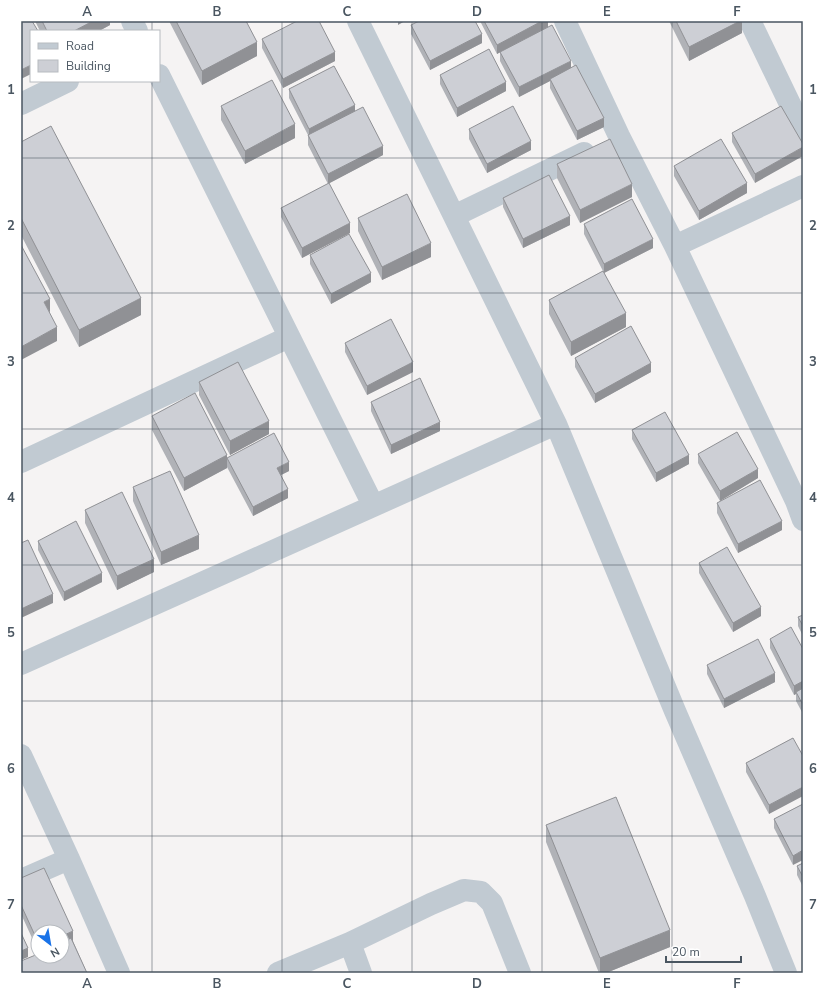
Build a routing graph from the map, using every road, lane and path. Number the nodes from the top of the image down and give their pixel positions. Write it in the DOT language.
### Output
graph roads {
  1 [pos="132,21"];
  2 [pos="358,21"];
  3 [pos="564,21"];
  4 [pos="750,21"];
  5 [pos="136,30"];
  6 [pos="160,78"];
  7 [pos="66,82"];
  8 [pos="21,104"];
  9 [pos="803,131"];
  10 [pos="619,136"];
  11 [pos="803,186"];
  12 [pos="454,216"];
  13 [pos="676,246"];
  14 [pos="289,337"];
  15 [pos="556,424"];
  16 [pos="21,462"];
  17 [pos="373,505"];
  18 [pos="801,507"];
  19 [pos="21,664"];
  20 [pos="21,755"];
  21 [pos="70,859"];
  22 [pos="21,880"];
  23 [pos="350,943"];
  24 [pos="119,973"];
  25 [pos="278,973"];
  26 [pos="361,973"];
  27 [pos="520,973"];
  28 [pos="786,973"];
  1 -- 5 [label="street"];
  2 -- 12 [label="street"];
  3 -- 10 [label="street"];
  4 -- 9 [label="street"];
  6 -- 14 [label="street"];
  7 -- 8 [label="street"];
  10 -- 12 [label="street"];
  10 -- 13 [label="street"];
  11 -- 13 [label="street"];
  12 -- 15 [label="street"];
  13 -- 18 [label="street"];
  14 -- 16 [label="street"];
  14 -- 17 [label="street"];
  15 -- 17 [label="street"];
  15 -- 28 [label="street"];
  17 -- 19 [label="street"];
  20 -- 21 [label="street"];
  21 -- 22 [label="street"];
  21 -- 24 [label="street"];
  23 -- 25 [label="street"];
  23 -- 26 [label="street"];
  23 -- 27 [label="street"];
}
